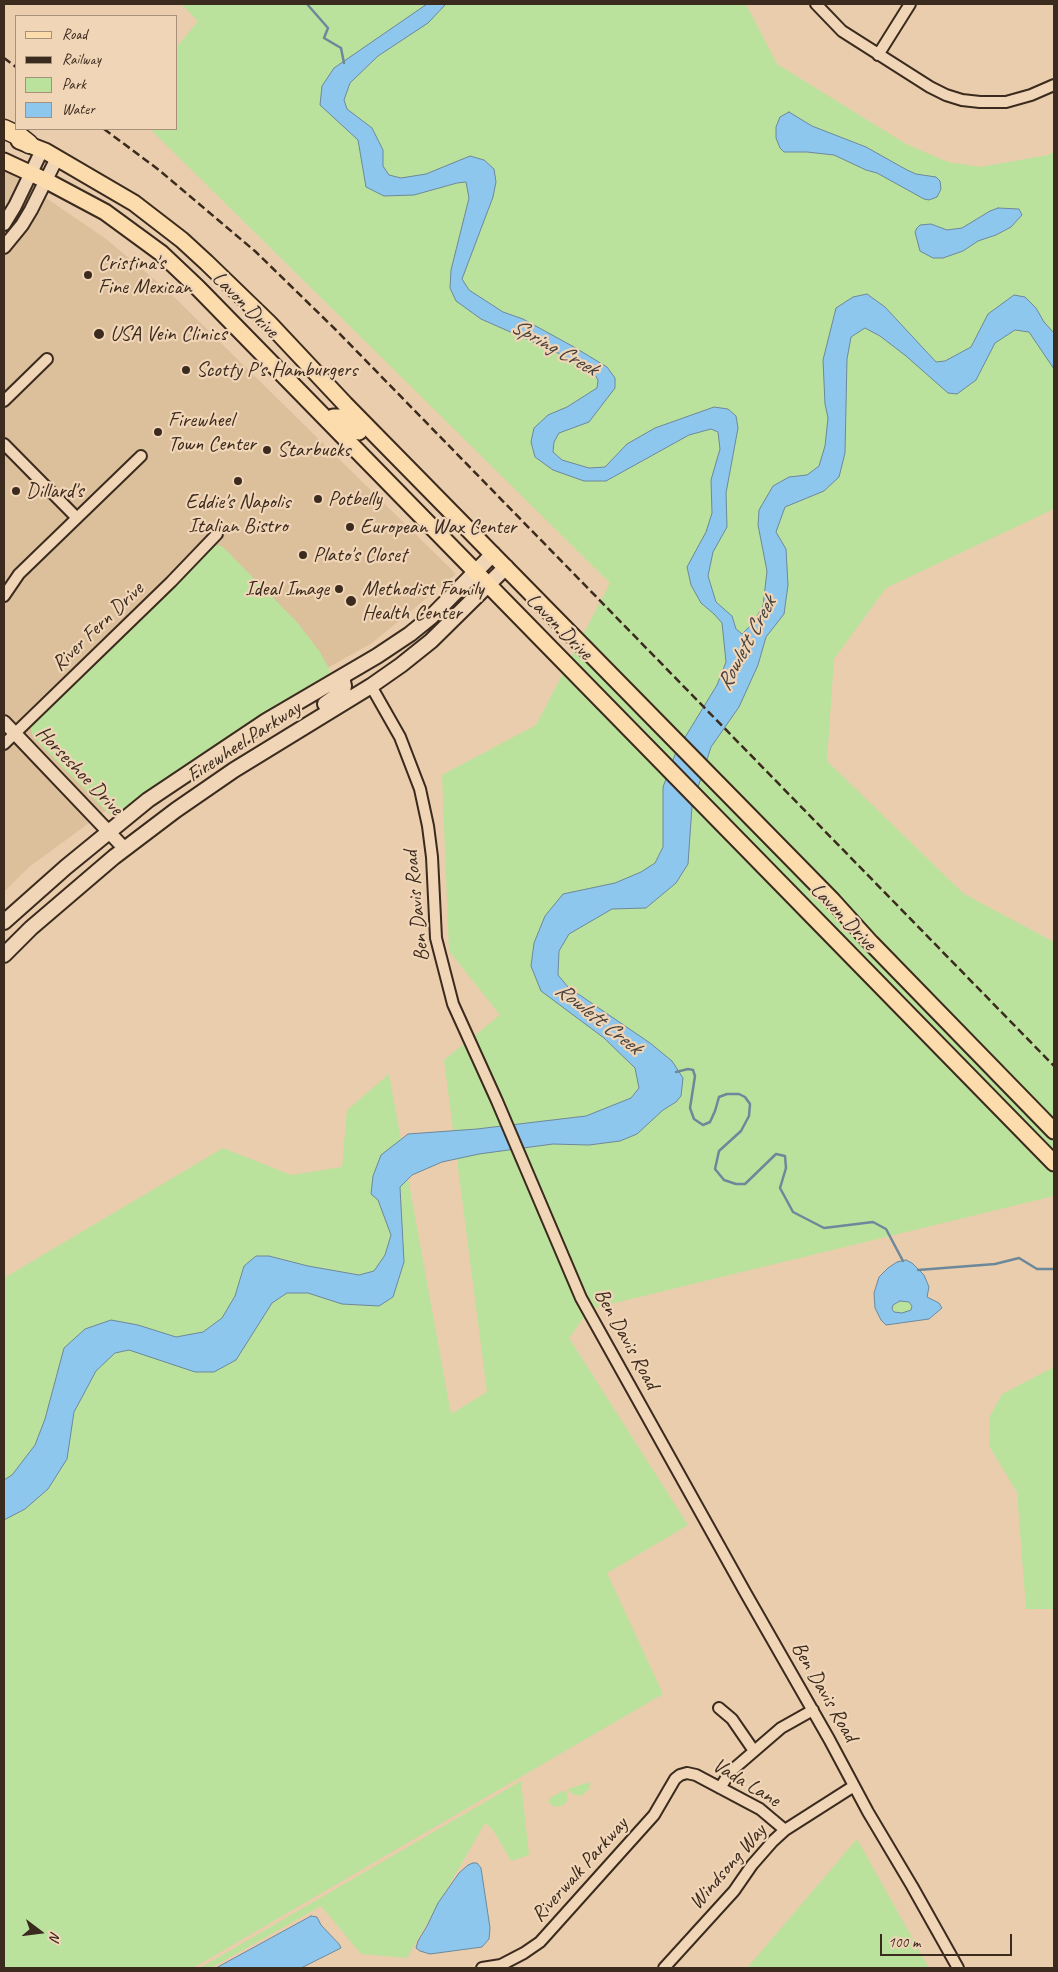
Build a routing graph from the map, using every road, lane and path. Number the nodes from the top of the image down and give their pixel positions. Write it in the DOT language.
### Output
graph roads {
  1 [pos="816,4"];
  2 [pos="910,4"];
  3 [pos="878,55"];
  4 [pos="1054,85"];
  5 [pos="4,129"];
  6 [pos="4,135"];
  7 [pos="35,147"];
  8 [pos="57,158"];
  9 [pos="4,161"];
  10 [pos="31,173"];
  11 [pos="45,180"];
  12 [pos="4,224"];
  13 [pos="4,246"];
  14 [pos="47,359"];
  15 [pos="4,402"];
  16 [pos="328,421"];
  17 [pos="4,444"];
  18 [pos="141,456"];
  19 [pos="413,473"];
  20 [pos="76,518"];
  21 [pos="217,534"];
  22 [pos="493,554"];
  23 [pos="506,567"];
  24 [pos="476,573"];
  25 [pos="488,586"];
  26 [pos="4,596"];
  27 [pos="342,677"];
  28 [pos="371,686"];
  29 [pos="4,722"];
  30 [pos="15,733"];
  31 [pos="4,744"];
  32 [pos="234,770"];
  33 [pos="109,831"];
  34 [pos="124,849"];
  35 [pos="4,922"];
  36 [pos="4,955"];
  37 [pos="1054,1130"];
  38 [pos="1054,1163"];
  39 [pos="718,1708"];
  40 [pos="813,1710"];
  41 [pos="754,1751"];
  42 [pos="686,1773"];
  43 [pos="854,1786"];
  44 [pos="720,1788"];
  45 [pos="786,1830"];
  46 [pos="488,1968"];
  47 [pos="664,1968"];
  48 [pos="958,1968"];
  1 -- 3 [label="street"];
  2 -- 3 [label="street"];
  3 -- 4 [label="street"];
  5 -- 7 [label="highway"];
  6 -- 7 [label="main road, Lavon Drive"];
  7 -- 8 [label="main road, Lavon Drive"];
  7 -- 10 [label="street"];
  8 -- 11 [label="street"];
  8 -- 19 [label="main road, Lavon Drive"];
  9 -- 10 [label="main road, Lavon Drive"];
  10 -- 11 [label="main road, Lavon Drive"];
  10 -- 12 [label="street"];
  11 -- 13 [label="street"];
  11 -- 16 [label="main road, Lavon Drive"];
  14 -- 15 [label="street"];
  16 -- 19 [label="main road"];
  16 -- 24 [label="main road, Lavon Drive"];
  17 -- 20 [label="street"];
  18 -- 20 [label="street"];
  19 -- 22 [label="main road, Lavon Drive"];
  20 -- 26 [label="street"];
  21 -- 30 [label="street, River Fern Drive"];
  22 -- 23 [label="main road, Lavon Drive"];
  22 -- 24 [label="main road, Firewheel Parkway"];
  23 -- 25 [label="main road, Firewheel Parkway"];
  23 -- 37 [label="main road, Lavon Drive"];
  24 -- 25 [label="main road, Lavon Drive"];
  24 -- 27 [label="main road, Firewheel Parkway"];
  25 -- 28 [label="main road, Firewheel Parkway"];
  25 -- 38 [label="main road, Lavon Drive"];
  27 -- 32 [label="main road"];
  27 -- 33 [label="main road, Firewheel Parkway"];
  28 -- 32 [label="main road, Firewheel Parkway"];
  28 -- 40 [label="street, Ben Davis Road"];
  29 -- 30 [label="street, Horseshoe Drive"];
  30 -- 31 [label="street, River Fern Drive"];
  30 -- 33 [label="street, Horseshoe Drive"];
  32 -- 34 [label="main road, Firewheel Parkway"];
  33 -- 34 [label="street, Horseshoe Drive"];
  33 -- 35 [label="main road, Firewheel Parkway"];
  34 -- 36 [label="main road, Firewheel Parkway"];
  39 -- 41 [label="street"];
  40 -- 41 [label="street"];
  40 -- 43 [label="street, Ben Davis Road"];
  41 -- 44 [label="street"];
  42 -- 44 [label="street, Vada Lane"];
  42 -- 46 [label="street, Riverwalk Parkway"];
  43 -- 45 [label="street, Windsong Way"];
  43 -- 48 [label="street, Ben Davis Road"];
  44 -- 45 [label="street, Vada Lane"];
  45 -- 47 [label="street, Windsong Way"];
}
